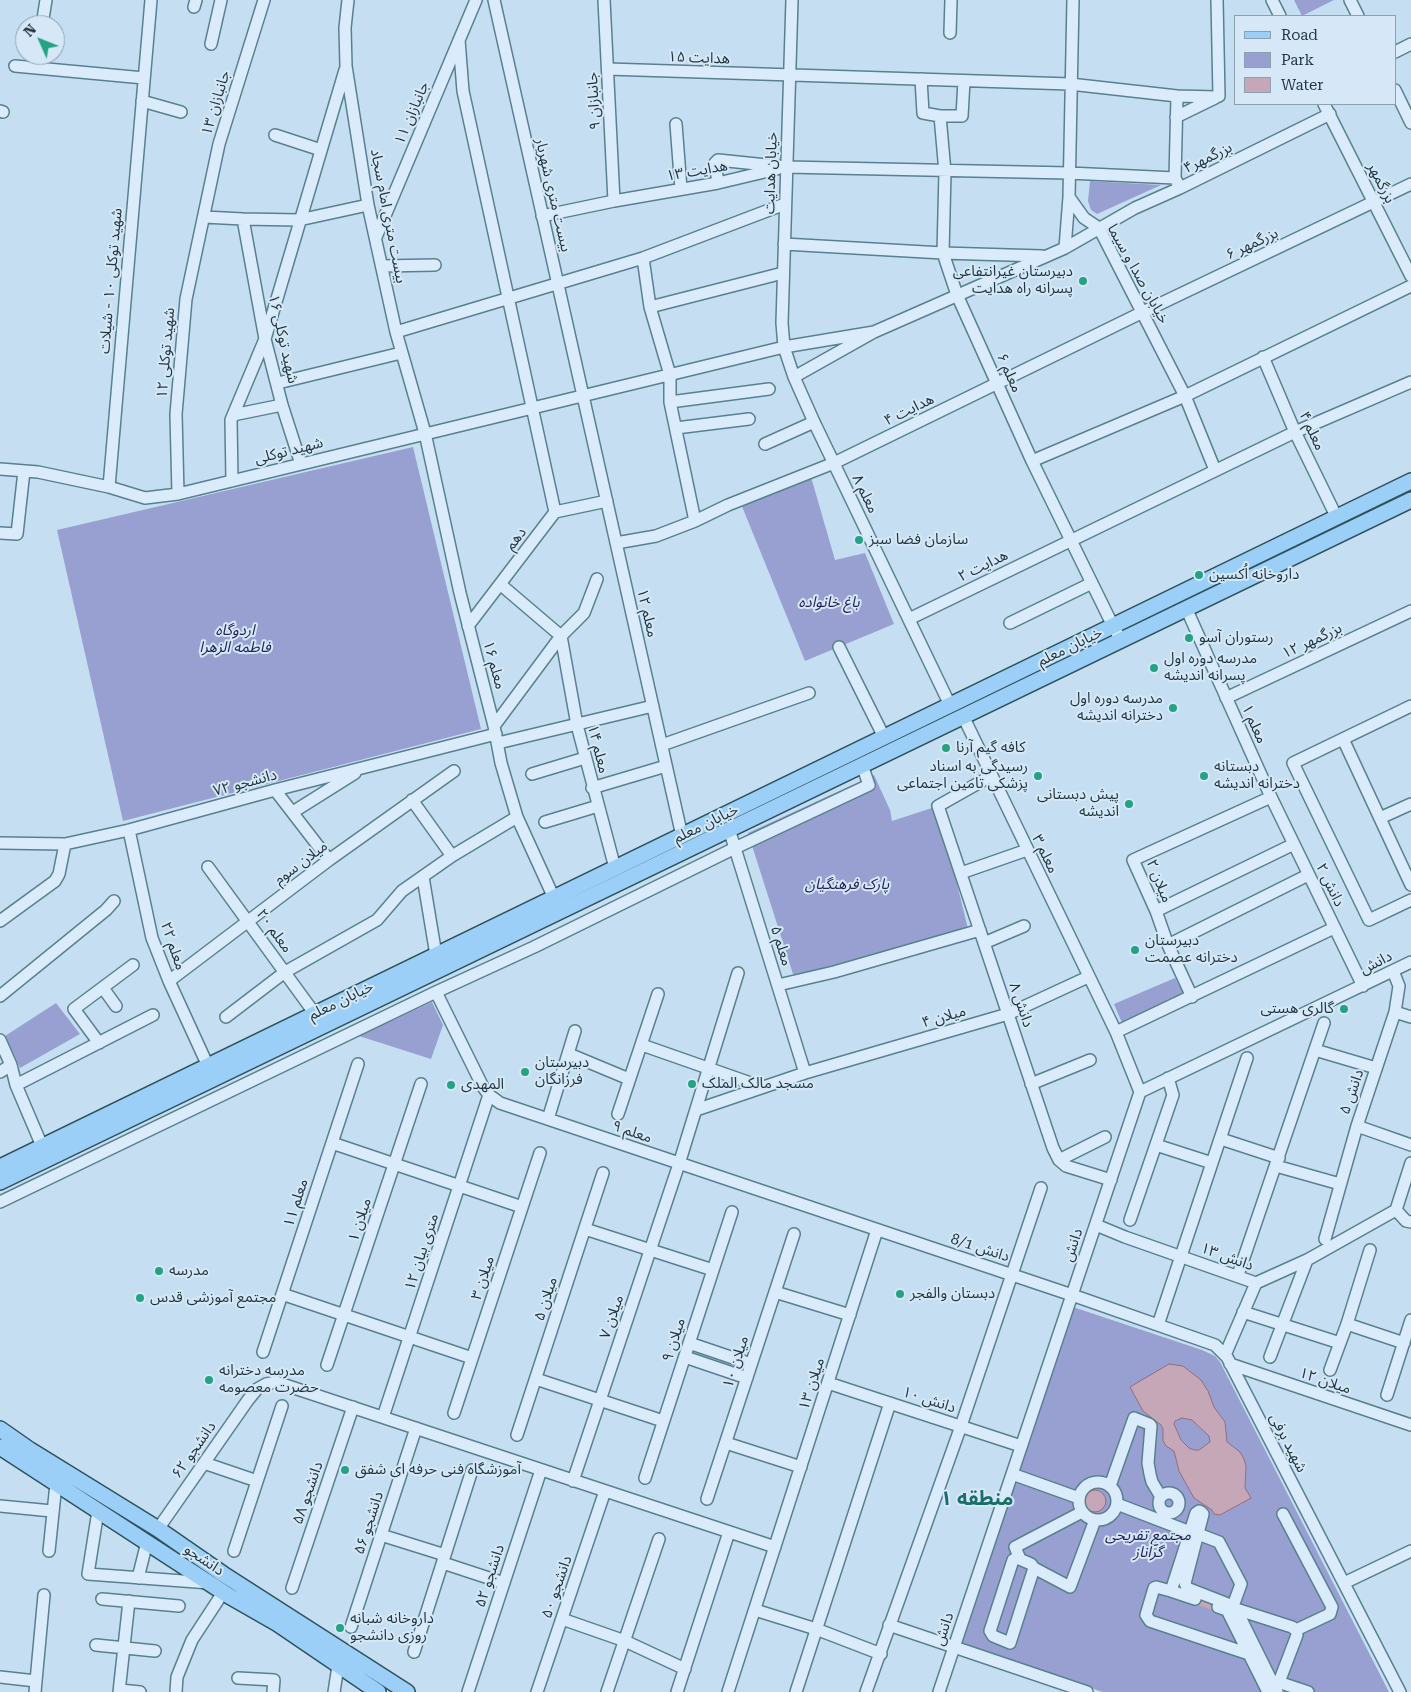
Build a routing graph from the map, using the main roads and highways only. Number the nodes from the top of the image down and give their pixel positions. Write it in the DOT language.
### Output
graph roads {
  1 [pos="1411,481"];
  2 [pos="1411,500"];
  3 [pos="271,1043"];
  4 [pos="0,1167"];
  5 [pos="0,1182"];
  6 [pos="0,1429"];
  7 [pos="0,1447"];
  8 [pos="27,1456"];
  9 [pos="378,1692"];
  10 [pos="407,1692"];
  1 -- 3 [label="main road, خیابان معلم"];
  2 -- 3 [label="main road, خیابان معلم"];
  3 -- 4 [label="main road, خیابان معلم"];
  3 -- 5 [label="main road, خیابان معلم"];
  6 -- 8 [label="main road, دانشجو"];
  7 -- 8 [label="main road, دانشجو"];
  8 -- 9 [label="main road, دانشجو"];
  8 -- 10 [label="main road, دانشجو"];
}
